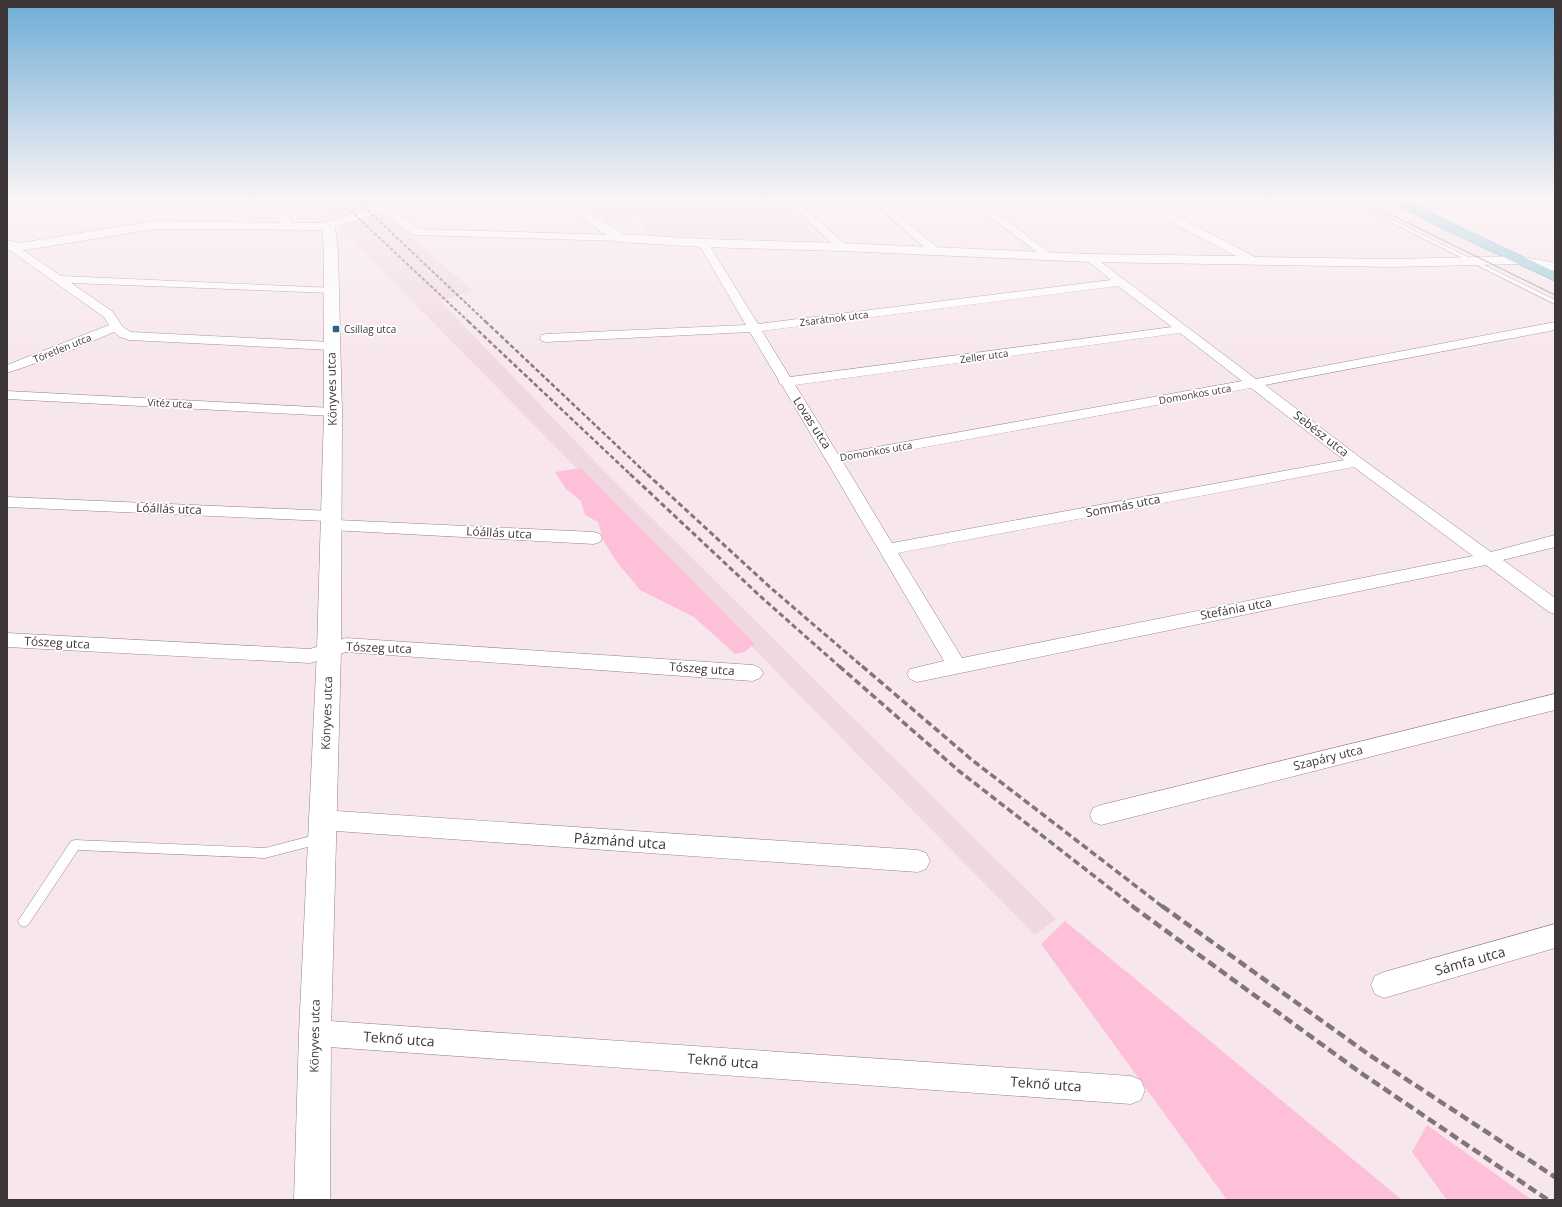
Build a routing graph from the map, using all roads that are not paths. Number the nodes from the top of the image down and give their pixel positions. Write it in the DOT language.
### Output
graph roads {
  1 [pos="23,255"];
  2 [pos="331,255"];
  3 [pos="710,255"];
  4 [pos="1034,255"];
  5 [pos="1243,255"];
  6 [pos="1460,255"];
  7 [pos="1502,255"];
  8 [pos="1508,255"];
  9 [pos="1519,255"];
  10 [pos="1531,255"];
  11 [pos="1049,256"];
  12 [pos="1089,258"];
  13 [pos="1519,260"];
  14 [pos="1254,261"];
  15 [pos="1499,261"];
  16 [pos="1474,262"];
  17 [pos="1555,266"];
  18 [pos="1541,270"];
  19 [pos="1555,277"];
  20 [pos="59,279"];
  21 [pos="1121,282"];
  22 [pos="331,290"];
  23 [pos="1555,302"];
  24 [pos="116,326"];
  25 [pos="1555,326"];
  26 [pos="754,328"];
  27 [pos="1183,329"];
  28 [pos="546,338"];
  29 [pos="331,346"];
  30 [pos="7,369"];
  31 [pos="785,382"];
  32 [pos="1255,383"];
  33 [pos="7,395"];
  34 [pos="333,412"];
  35 [pos="834,459"];
  36 [pos="1357,462"];
  37 [pos="7,502"];
  38 [pos="332,520"];
  39 [pos="594,538"];
  40 [pos="1555,541"];
  41 [pos="889,549"];
  42 [pos="1490,558"];
  43 [pos="1555,607"];
  44 [pos="7,640"];
  45 [pos="329,650"];
  46 [pos="957,666"];
  47 [pos="753,672"];
  48 [pos="917,674"];
  49 [pos="1555,702"];
  50 [pos="1101,815"];
  51 [pos="322,829"];
  52 [pos="918,861"];
  53 [pos="24,921"];
  54 [pos="1555,936"];
  55 [pos="1384,985"];
  56 [pos="314,1033"];
  57 [pos="1131,1090"];
  58 [pos="312,1200"];
  1 -- 20 [label="street"];
  2 -- 22 [label="main road, Könyves utca"];
  3 -- 26 [label="street, Lovas utca"];
  4 -- 11 [label="main road"];
  5 -- 14 [label="main road"];
  6 -- 16 [label="lane"];
  7 -- 15 [label="main road"];
  8 -- 13 [label="main road"];
  9 -- 13 [label="main road"];
  10 -- 17 [label="main road"];
  11 -- 12 [label="main road"];
  12 -- 14 [label="main road"];
  12 -- 21 [label="street, Sebész utca"];
  13 -- 15 [label="main road"];
  13 -- 17 [label="main road"];
  13 -- 18 [label="main road"];
  14 -- 16 [label="main road"];
  15 -- 16 [label="main road"];
  15 -- 18 [label="main road"];
  16 -- 23 [label="lane"];
  18 -- 19 [label="main road"];
  20 -- 22 [label="street"];
  20 -- 24 [label="street"];
  21 -- 26 [label="street, Zsarátnok utca"];
  21 -- 27 [label="street, Sebész utca"];
  22 -- 29 [label="main road, Könyves utca"];
  24 -- 29 [label="street"];
  24 -- 30 [label="street, Töretlen utca"];
  25 -- 32 [label="street, Domonkos utca"];
  26 -- 28 [label="street, Zsarátnok utca"];
  26 -- 31 [label="street, Lovas utca"];
  27 -- 31 [label="street, Zeller utca"];
  27 -- 32 [label="street, Sebész utca"];
  29 -- 34 [label="main road, Könyves utca"];
  31 -- 35 [label="street, Lovas utca"];
  32 -- 35 [label="street, Domonkos utca"];
  32 -- 36 [label="street, Sebész utca"];
  33 -- 34 [label="street, Vitéz utca"];
  34 -- 38 [label="main road, Könyves utca"];
  35 -- 41 [label="street, Lovas utca"];
  36 -- 41 [label="street, Sommás utca"];
  36 -- 42 [label="street, Sebész utca"];
  37 -- 38 [label="street, Lóállás utca"];
  38 -- 39 [label="street, Lóállás utca"];
  38 -- 45 [label="main road, Könyves utca"];
  40 -- 42 [label="street, Stefánia utca"];
  41 -- 46 [label="street, Lovas utca"];
  42 -- 43 [label="street, Sebész utca"];
  42 -- 46 [label="street, Stefánia utca"];
  44 -- 45 [label="street, Tószeg utca"];
  45 -- 47 [label="street, Tószeg utca"];
  45 -- 51 [label="main road, Könyves utca"];
  46 -- 48 [label="street, Stefánia utca"];
  49 -- 50 [label="street, Szapáry utca"];
  51 -- 52 [label="street, Pázmánd utca"];
  51 -- 53 [label="lane"];
  51 -- 56 [label="main road, Könyves utca"];
  54 -- 55 [label="street, Sámfa utca"];
  56 -- 57 [label="street, Teknő utca"];
  56 -- 58 [label="main road, Könyves utca"];
}
